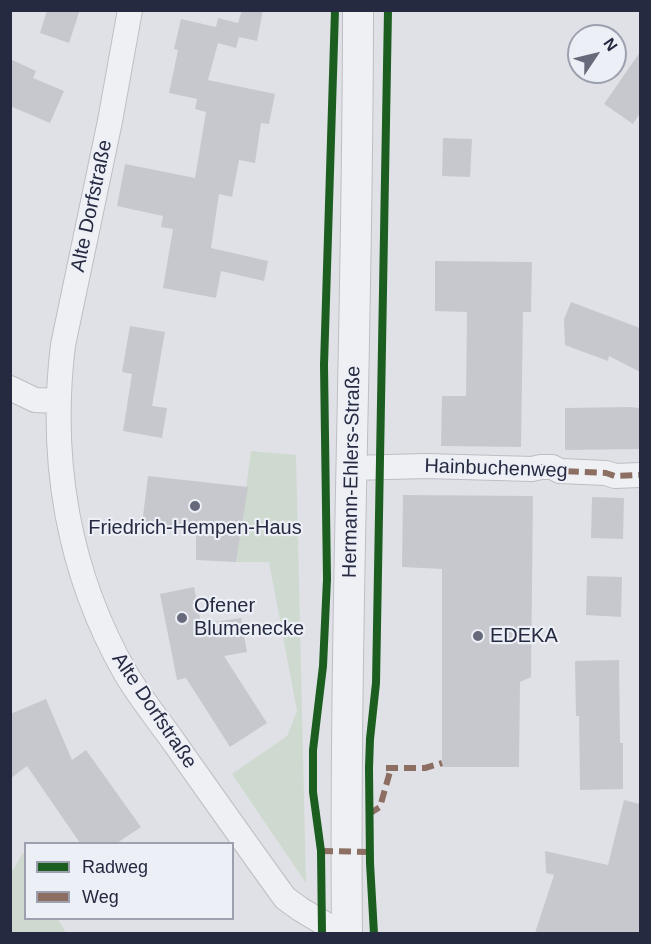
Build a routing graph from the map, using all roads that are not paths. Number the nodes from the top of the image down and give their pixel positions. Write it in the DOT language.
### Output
graph roads {
  1 [pos="130,10"];
  2 [pos="358,10"];
  3 [pos="10,388"];
  4 [pos="58,402"];
  5 [pos="351,468"];
  6 [pos="640,475"];
  7 [pos="342,933"];
  8 [pos="347,933"];
  1 -- 4 [label="street, Alte Dorfstraße"];
  2 -- 5 [label="street, Hermann-Ehlers-Straße"];
  3 -- 4 [label="street"];
  4 -- 7 [label="street, Alte Dorfstraße"];
  5 -- 6 [label="street, Hainbuchenweg"];
  5 -- 8 [label="street, Hermann-Ehlers-Straße"];
}
